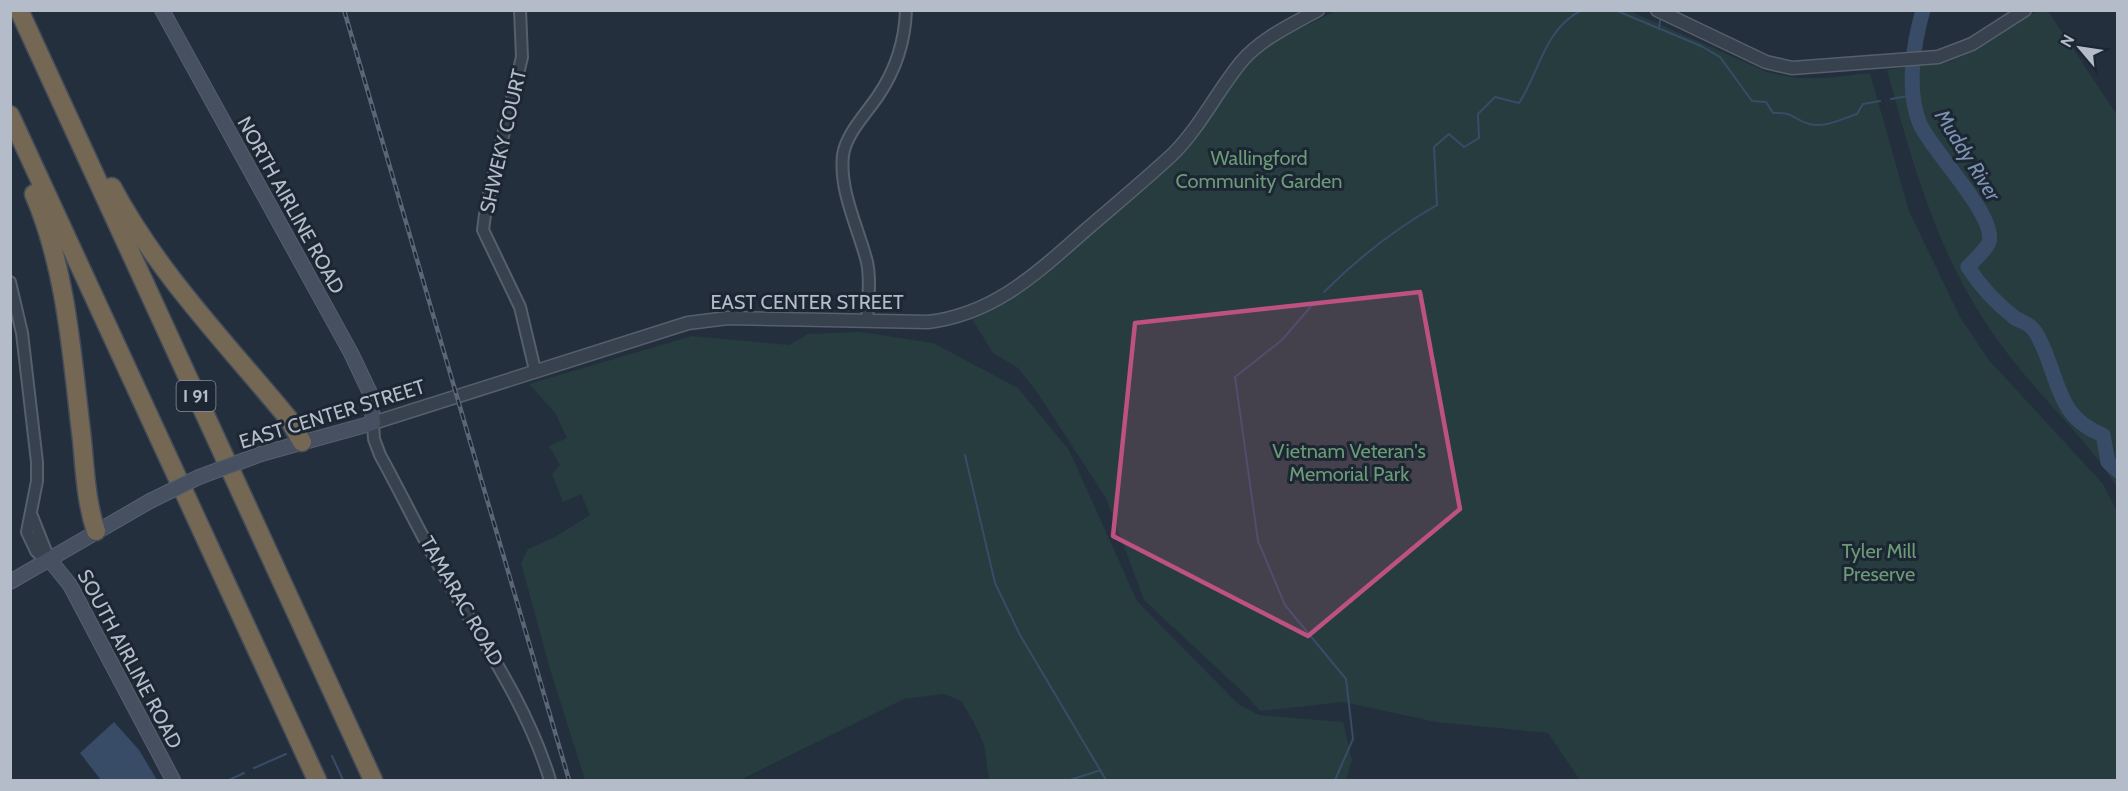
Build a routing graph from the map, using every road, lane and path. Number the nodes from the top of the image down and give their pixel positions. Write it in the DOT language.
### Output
graph roads {
  1 [pos="19,10"];
  2 [pos="162,10"];
  3 [pos="520,10"];
  4 [pos="906,10"];
  5 [pos="1318,10"];
  6 [pos="1657,10"];
  7 [pos="2025,10"];
  8 [pos="40,56"];
  9 [pos="10,115"];
  10 [pos="27,151"];
  11 [pos="10,282"];
  12 [pos="867,321"];
  13 [pos="535,370"];
  14 [pos="373,423"];
  15 [pos="302,442"];
  16 [pos="96,531"];
  17 [pos="49,559"];
  18 [pos="10,582"];
  19 [pos="173,780"];
  20 [pos="317,780"];
  21 [pos="373,780"];
  22 [pos="550,780"];
  1 -- 8 [label="highway, I 91"];
  2 -- 14 [label="main road, NORTH AIRLINE ROAD"];
  3 -- 13 [label="street, SHWEKY COURT"];
  4 -- 12 [label="street"];
  5 -- 12 [label="street, EAST CENTER STREET"];
  6 -- 7 [label="street"];
  8 -- 15 [label="highway"];
  8 -- 21 [label="highway, I 91"];
  9 -- 10 [label="highway, I 91"];
  10 -- 16 [label="highway"];
  10 -- 20 [label="highway, I 91"];
  11 -- 17 [label="street"];
  12 -- 13 [label="street, EAST CENTER STREET"];
  13 -- 14 [label="street, EAST CENTER STREET"];
  14 -- 15 [label="main road, EAST CENTER STREET"];
  14 -- 22 [label="street, TAMARAC ROAD"];
  15 -- 16 [label="main road, EAST CENTER STREET, bridge"];
  16 -- 17 [label="main road, EAST CENTER STREET"];
  17 -- 18 [label="main road, EAST CENTER STREET"];
  17 -- 19 [label="main road, SOUTH AIRLINE ROAD"];
}
